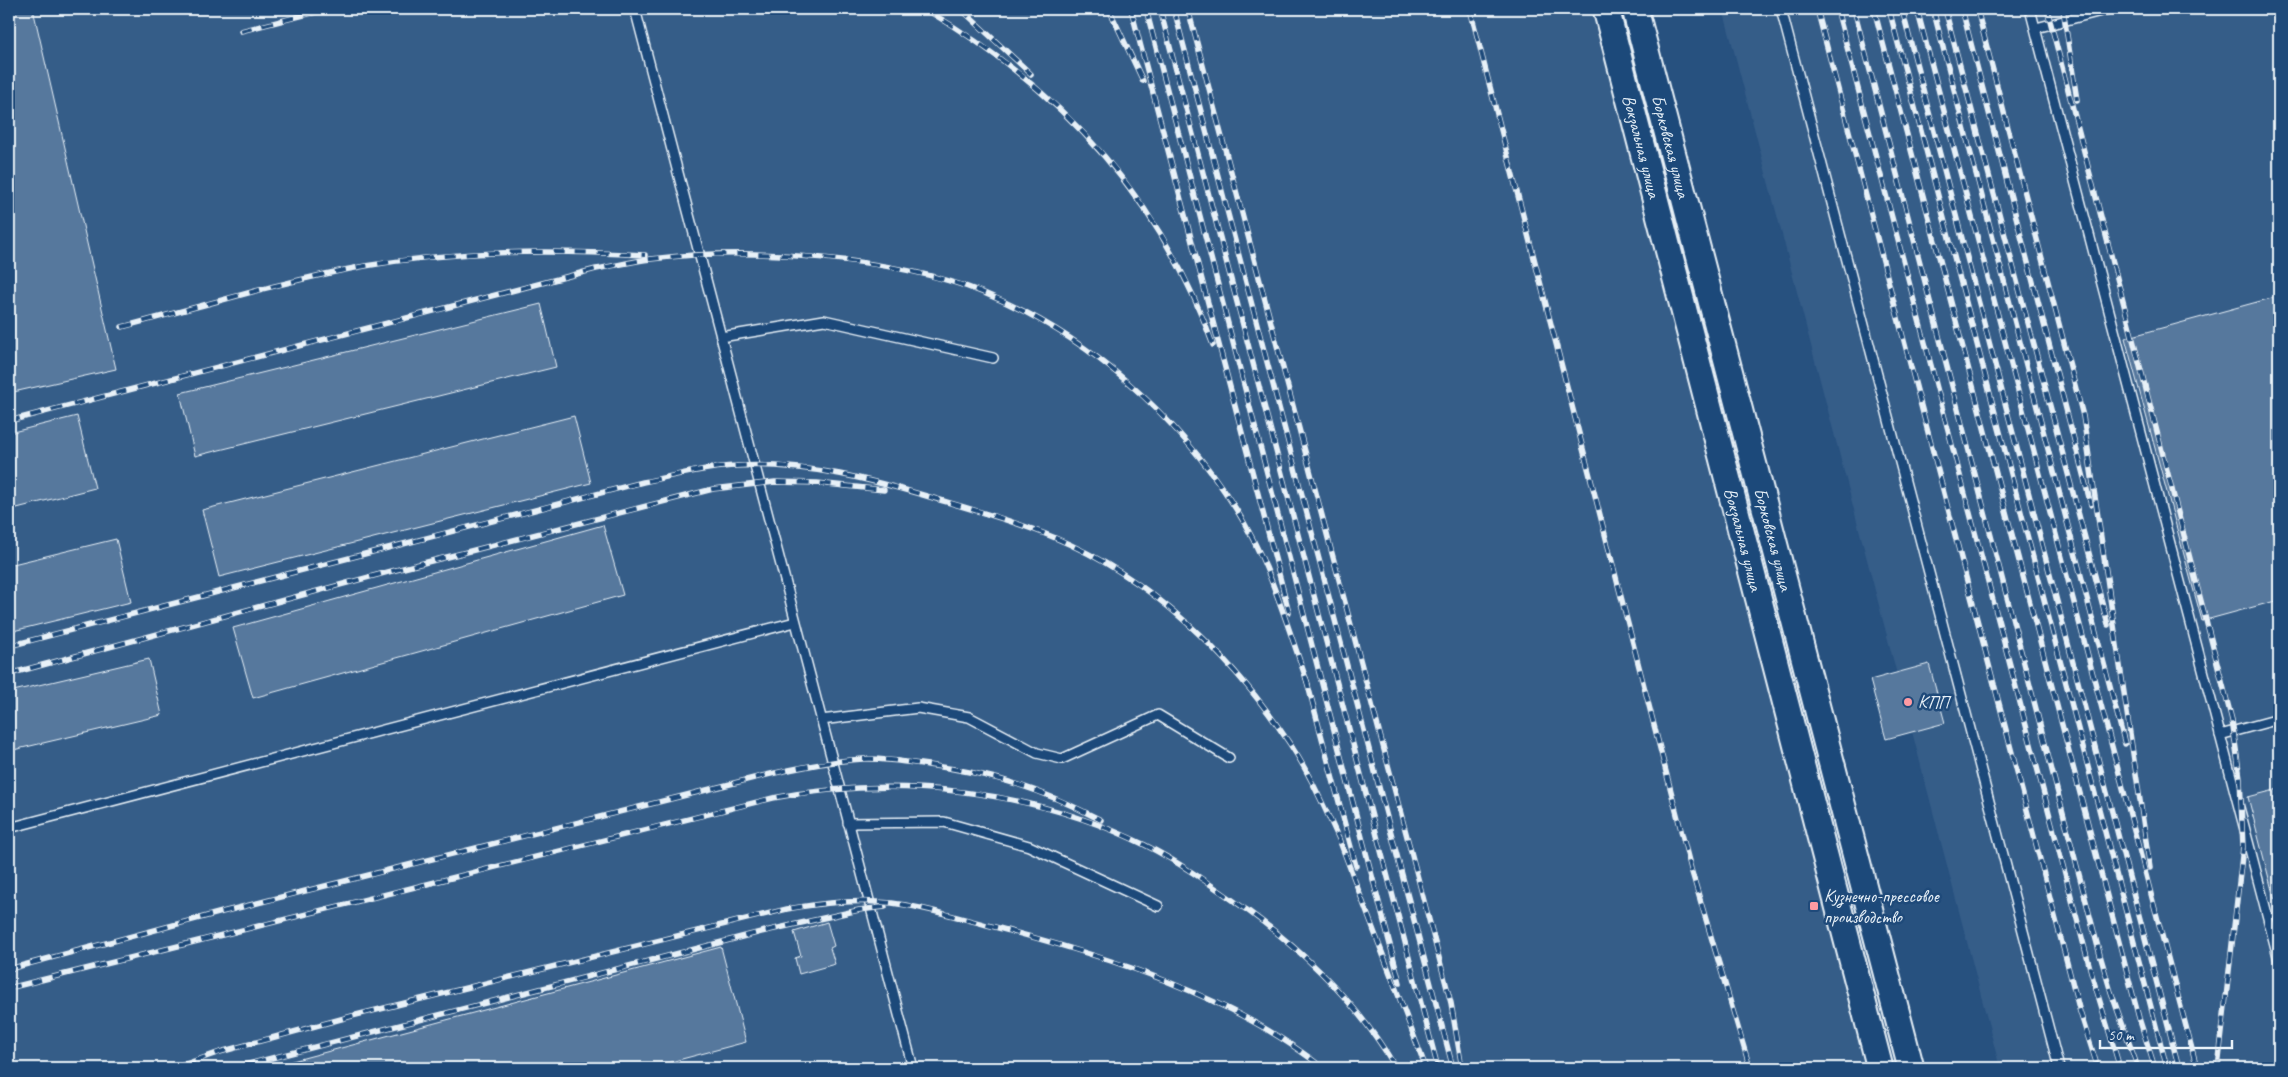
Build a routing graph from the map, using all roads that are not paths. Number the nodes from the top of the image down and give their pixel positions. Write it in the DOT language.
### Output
graph roads {
  1 [pos="635,9"];
  2 [pos="1606,9"];
  3 [pos="1635,9"];
  4 [pos="1781,9"];
  5 [pos="2030,9"];
  6 [pos="2109,9"];
  7 [pos="2036,28"];
  8 [pos="721,337"];
  9 [pos="993,358"];
  10 [pos="795,622"];
  11 [pos="2279,719"];
  12 [pos="821,720"];
  13 [pos="2220,734"];
  14 [pos="1229,758"];
  15 [pos="848,823"];
  16 [pos="9,828"];
  17 [pos="1158,906"];
  18 [pos="2279,960"];
  19 [pos="913,1068"];
  20 [pos="1880,1068"];
  21 [pos="1911,1068"];
  22 [pos="2059,1068"];
  1 -- 8 [label="lane"];
  2 -- 20 [label="main road, Вокзальная улица"];
  3 -- 21 [label="main road, Борковская улица"];
  4 -- 22 [label="lane"];
  5 -- 7 [label="lane"];
  6 -- 7 [label="lane"];
  7 -- 13 [label="lane"];
  8 -- 9 [label="lane"];
  8 -- 10 [label="lane"];
  10 -- 12 [label="lane"];
  10 -- 16 [label="lane"];
  11 -- 13 [label="lane"];
  12 -- 14 [label="lane"];
  12 -- 15 [label="lane"];
  13 -- 18 [label="lane"];
  15 -- 17 [label="lane"];
  15 -- 19 [label="lane"];
}
